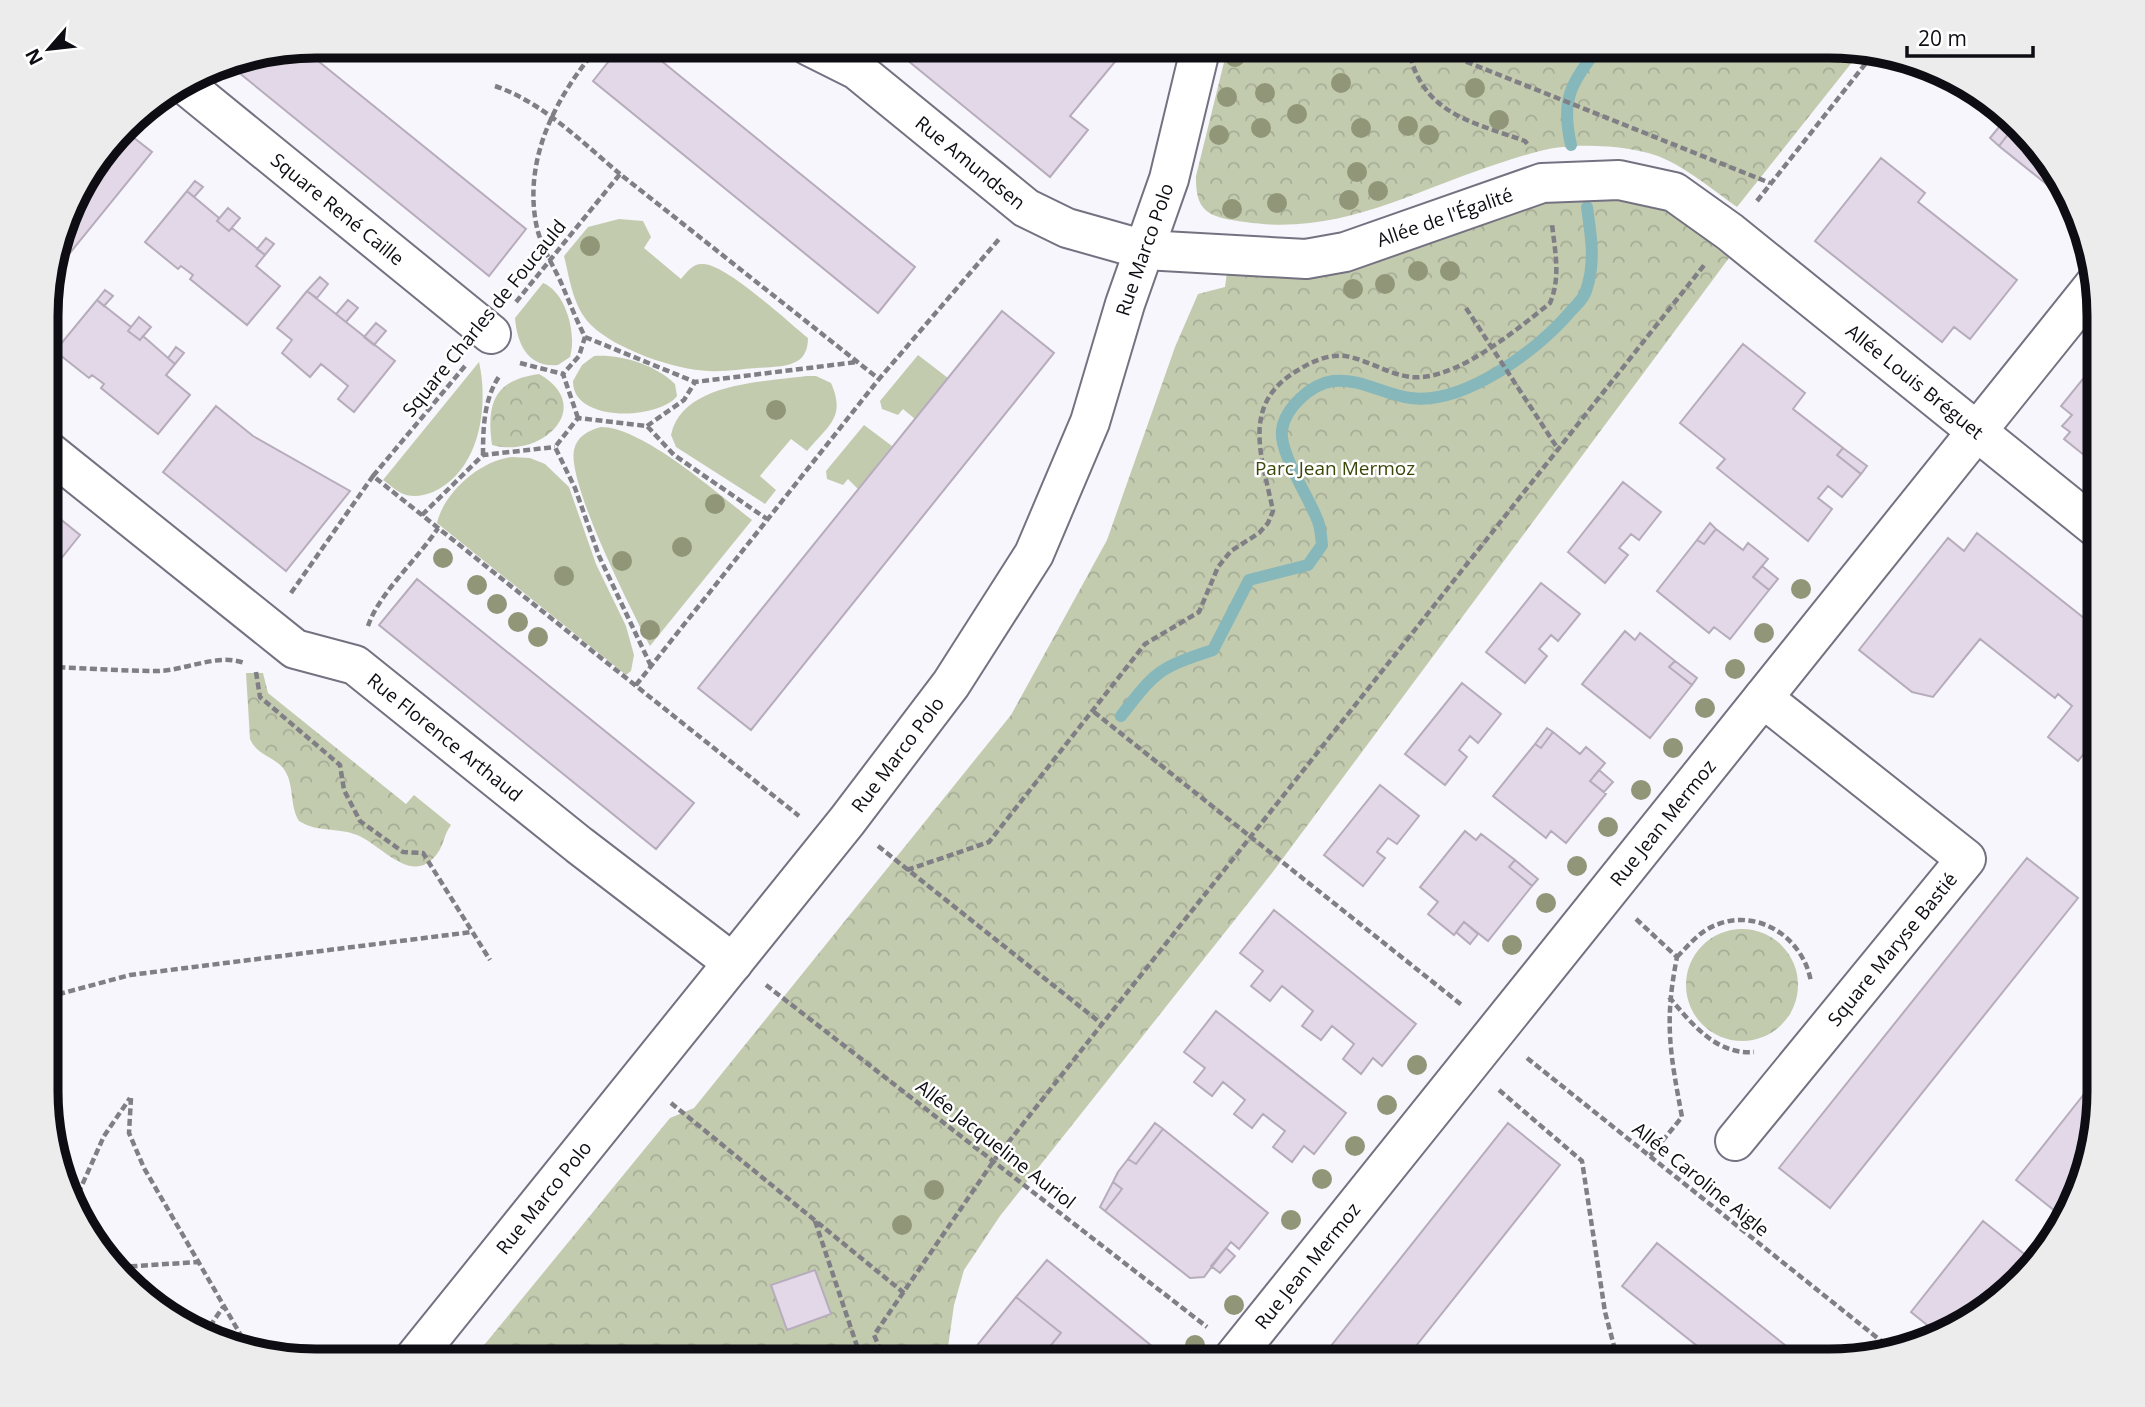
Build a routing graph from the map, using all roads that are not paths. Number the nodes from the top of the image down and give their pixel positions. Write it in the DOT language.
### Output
graph roads {
  1 [pos="833,58"];
  2 [pos="1198,58"];
  3 [pos="191,90"];
  4 [pos="1730,232"];
  5 [pos="1145,250"];
  6 [pos="2086,295"];
  7 [pos="491,334"];
  8 [pos="1977,431"];
  9 [pos="58,459"];
  10 [pos="2087,520"];
  11 [pos="1763,698"];
  12 [pos="733,963"];
  13 [pos="1735,1142"];
  14 [pos="422,1349"];
  15 [pos="1241,1349"];
  1 -- 5 [label="street, Rue Amundsen"];
  2 -- 5 [label="street, Rue Marco Polo"];
  3 -- 7 [label="street, Square René Caille"];
  4 -- 5 [label="street, Allée de l'Égalité"];
  4 -- 8 [label="street, Allée Louis Bréguet"];
  5 -- 12 [label="street, Rue Marco Polo"];
  6 -- 8 [label="street, Rue Jean Mermoz"];
  8 -- 10 [label="street, Allée Louis Bréguet"];
  8 -- 11 [label="street, Rue Jean Mermoz"];
  9 -- 12 [label="street, Rue Florence Arthaud"];
  11 -- 13 [label="street, Square Maryse Bastié"];
  11 -- 15 [label="street, Rue Jean Mermoz"];
  12 -- 14 [label="street, Rue Marco Polo"];
}
